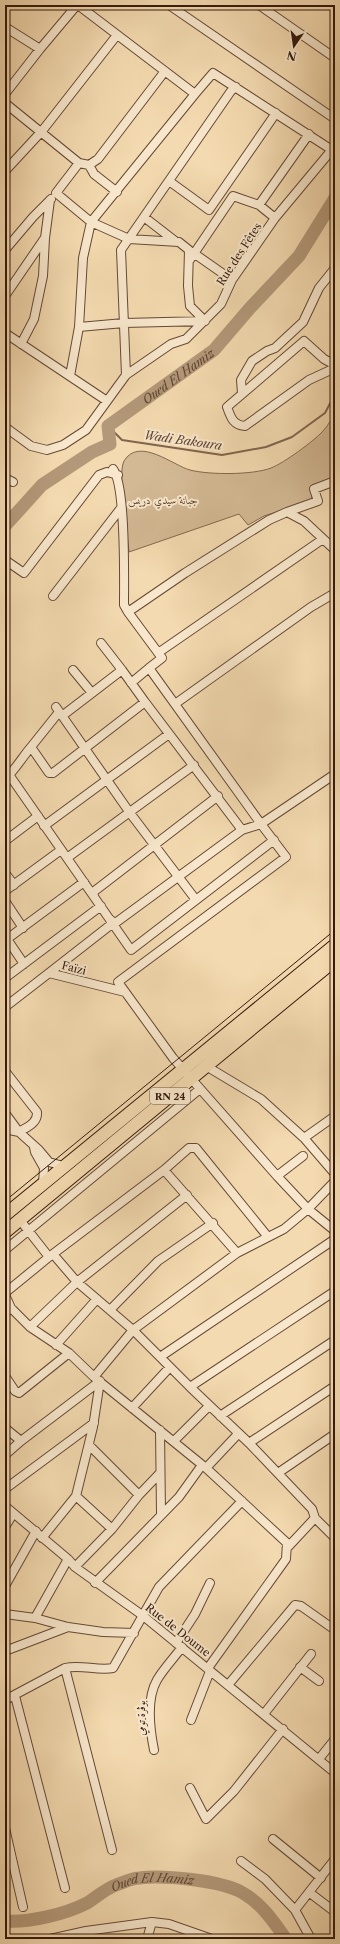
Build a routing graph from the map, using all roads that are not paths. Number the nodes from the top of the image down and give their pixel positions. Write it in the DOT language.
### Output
graph roads {
  1 [pos="78,5"];
  2 [pos="169,5"];
  3 [pos="259,5"];
  4 [pos="5,27"];
  5 [pos="117,35"];
  6 [pos="40,49"];
  7 [pos="335,58"];
  8 [pos="165,71"];
  9 [pos="236,87"];
  10 [pos="5,94"];
  11 [pos="195,94"];
  12 [pos="5,103"];
  13 [pos="276,113"];
  14 [pos="335,119"];
  15 [pos="42,131"];
  16 [pos="309,134"];
  17 [pos="334,148"];
  18 [pos="79,163"];
  19 [pos="89,165"];
  20 [pos="5,171"];
  21 [pos="169,181"];
  22 [pos="117,192"];
  23 [pos="53,197"];
  24 [pos="259,205"];
  25 [pos="144,217"];
  26 [pos="275,218"];
  27 [pos="92,222"];
  28 [pos="45,238"];
  29 [pos="129,239"];
  30 [pos="175,242"];
  31 [pos="5,250"];
  32 [pos="191,255"];
  33 [pos="335,268"];
  34 [pos="232,280"];
  35 [pos="5,296"];
  36 [pos="205,321"];
  37 [pos="124,323"];
  38 [pos="79,326"];
  39 [pos="5,333"];
  40 [pos="21,344"];
  41 [pos="335,366"];
  42 [pos="126,375"];
  43 [pos="70,376"];
  44 [pos="242,393"];
  45 [pos="107,401"];
  46 [pos="5,427"];
  47 [pos="5,478"];
  48 [pos="335,480"];
  49 [pos="13,482"];
  50 [pos="121,508"];
  51 [pos="287,512"];
  52 [pos="323,539"];
  53 [pos="335,550"];
  54 [pos="5,560"];
  55 [pos="335,593"];
  56 [pos="53,596"];
  57 [pos="128,612"];
  58 [pos="101,643"];
  59 [pos="158,653"];
  60 [pos="149,668"];
  61 [pos="73,670"];
  62 [pos="122,670"];
  63 [pos="131,683"];
  64 [pos="92,693"];
  65 [pos="145,702"];
  66 [pos="176,704"];
  67 [pos="59,712"];
  68 [pos="169,734"];
  69 [pos="31,747"];
  70 [pos="84,749"];
  71 [pos="194,765"];
  72 [pos="335,774"];
  73 [pos="7,777"];
  74 [pos="107,781"];
  75 [pos="218,796"];
  76 [pos="130,813"];
  77 [pos="38,816"];
  78 [pos="261,824"];
  79 [pos="44,826"];
  80 [pos="242,830"];
  81 [pos="274,840"];
  82 [pos="5,841"];
  83 [pos="154,846"];
  84 [pos="62,850"];
  85 [pos="67,858"];
  86 [pos="5,873"];
  87 [pos="178,878"];
  88 [pos="84,882"];
  89 [pos="14,885"];
  90 [pos="5,891"];
  91 [pos="92,893"];
  92 [pos="196,900"];
  93 [pos="5,901"];
  94 [pos="101,906"];
  95 [pos="113,923"];
  96 [pos="23,928"];
  97 [pos="6,940"];
  98 [pos="335,945"];
  99 [pos="335,960"];
  100 [pos="24,964"];
  101 [pos="49,973"];
  102 [pos="5,978"];
  103 [pos="125,992"];
  104 [pos="5,1007"];
  105 [pos="206,1066"];
  106 [pos="5,1071"];
  107 [pos="188,1074"];
  108 [pos="200,1089"];
  109 [pos="5,1113"];
  110 [pos="335,1116"];
  111 [pos="13,1124"];
  112 [pos="5,1129"];
  113 [pos="19,1132"];
  114 [pos="304,1138"];
  115 [pos="303,1156"];
  116 [pos="45,1162"];
  117 [pos="63,1166"];
  118 [pos="164,1170"];
  119 [pos="335,1174"];
  120 [pos="277,1176"];
  121 [pos="335,1181"];
  122 [pos="43,1183"];
  123 [pos="187,1195"];
  124 [pos="308,1209"];
  125 [pos="5,1215"];
  126 [pos="20,1220"];
  127 [pos="213,1223"];
  128 [pos="335,1230"];
  129 [pos="29,1231"];
  130 [pos="5,1232"];
  131 [pos="268,1237"];
  132 [pos="335,1239"];
  133 [pos="5,1250"];
  134 [pos="237,1253"];
  135 [pos="51,1255"];
  136 [pos="77,1282"];
  137 [pos="335,1291"];
  138 [pos="5,1294"];
  139 [pos="97,1299"];
  140 [pos="8,1310"];
  141 [pos="110,1310"];
  142 [pos="30,1327"];
  143 [pos="133,1330"];
  144 [pos="335,1340"];
  145 [pos="56,1345"];
  146 [pos="69,1353"];
  147 [pos="160,1357"];
  148 [pos="170,1367"];
  149 [pos="5,1376"];
  150 [pos="97,1379"];
  151 [pos="335,1386"];
  152 [pos="190,1387"];
  153 [pos="209,1406"];
  154 [pos="132,1408"];
  155 [pos="220,1416"];
  156 [pos="94,1423"];
  157 [pos="5,1428"];
  158 [pos="160,1430"];
  159 [pos="238,1434"];
  160 [pos="335,1434"];
  161 [pos="21,1441"];
  162 [pos="174,1441"];
  163 [pos="249,1442"];
  164 [pos="89,1445"];
  165 [pos="5,1455"];
  166 [pos="204,1466"];
  167 [pos="278,1473"];
  168 [pos="159,1474"];
  169 [pos="5,1489"];
  170 [pos="139,1495"];
  171 [pos="76,1496"];
  172 [pos="242,1501"];
  173 [pos="5,1506"];
  174 [pos="13,1514"];
  175 [pos="161,1514"];
  176 [pos="315,1518"];
  177 [pos="5,1527"];
  178 [pos="112,1529"];
  179 [pos="36,1531"];
  180 [pos="42,1538"];
  181 [pos="335,1538"];
  182 [pos="287,1548"];
  183 [pos="68,1559"];
  184 [pos="75,1567"];
  185 [pos="95,1583"];
  186 [pos="210,1583"];
  187 [pos="5,1586"];
  188 [pos="5,1614"];
  189 [pos="142,1615"];
  190 [pos="34,1618"];
  191 [pos="68,1627"];
  192 [pos="335,1630"];
  193 [pos="134,1633"];
  194 [pos="179,1645"];
  195 [pos="5,1651"];
  196 [pos="311,1654"];
  197 [pos="300,1667"];
  198 [pos="65,1668"];
  199 [pos="209,1670"];
  200 [pos="319,1681"];
  201 [pos="228,1685"];
  202 [pos="14,1696"];
  203 [pos="5,1700"];
  204 [pos="264,1714"];
  205 [pos="191,1720"];
  206 [pos="283,1729"];
  207 [pos="335,1739"];
  208 [pos="154,1750"];
  209 [pos="319,1759"];
  210 [pos="335,1773"];
  211 [pos="190,1788"];
  212 [pos="5,1828"];
  213 [pos="273,1839"];
  214 [pos="112,1850"];
  215 [pos="241,1861"];
  216 [pos="334,1864"];
  217 [pos="321,1878"];
  218 [pos="65,1888"];
  219 [pos="310,1893"];
  220 [pos="23,1907"];
  221 [pos="294,1910"];
  222 [pos="335,1912"];
  223 [pos="152,1922"];
  224 [pos="86,1935"];
  225 [pos="193,1936"];
  226 [pos="50,1939"];
  227 [pos="147,1939"];
  228 [pos="212,1939"];
  229 [pos="311,1939"];
  1 -- 5 [label="street"];
  1 -- 6 [label="street"];
  2 -- 14 [label="street"];
  3 -- 7 [label="street"];
  4 -- 6 [label="street"];
  5 -- 8 [label="street"];
  5 -- 15 [label="street"];
  6 -- 10 [label="street"];
  8 -- 11 [label="street"];
  8 -- 19 [label="street"];
  9 -- 11 [label="street"];
  9 -- 13 [label="street"];
  9 -- 21 [label="street"];
  11 -- 22 [label="street"];
  12 -- 15 [label="street"];
  13 -- 16 [label="street"];
  13 -- 21 [label="street"];
  15 -- 18 [label="street"];
  15 -- 20 [label="street"];
  16 -- 17 [label="street"];
  16 -- 24 [label="street"];
  17 -- 26 [label="street, Rue des Fêtes"];
  18 -- 19 [label="street"];
  18 -- 23 [label="street"];
  19 -- 22 [label="street"];
  21 -- 25 [label="street"];
  22 -- 27 [label="street"];
  23 -- 27 [label="street"];
  23 -- 28 [label="street"];
  23 -- 31 [label="street"];
  24 -- 26 [label="street"];
  24 -- 32 [label="street"];
  25 -- 29 [label="street"];
  25 -- 30 [label="street"];
  26 -- 34 [label="street, Rue des Fêtes"];
  27 -- 29 [label="street"];
  27 -- 38 [label="street"];
  28 -- 35 [label="street"];
  28 -- 40 [label="street"];
  29 -- 30 [label="street"];
  29 -- 37 [label="street"];
  30 -- 32 [label="street"];
  32 -- 34 [label="street"];
  32 -- 36 [label="street"];
  33 -- 44 [label="street"];
  34 -- 36 [label="street, Rue des Fêtes"];
  36 -- 37 [label="street"];
  36 -- 42 [label="street, Rue des Fêtes"];
  37 -- 38 [label="street"];
  37 -- 42 [label="street"];
  38 -- 43 [label="street"];
  39 -- 40 [label="street"];
  40 -- 43 [label="street"];
  41 -- 44 [label="street"];
  41 -- 44 [label="street"];
  42 -- 45 [label="street, Rue des Fêtes"];
  43 -- 45 [label="street"];
  45 -- 46 [label="street, Rue des Fêtes"];
  47 -- 49 [label="street"];
  48 -- 51 [label="street"];
  50 -- 54 [label="street"];
  50 -- 56 [label="street"];
  50 -- 57 [label="street"];
  51 -- 52 [label="street"];
  51 -- 57 [label="street"];
  52 -- 53 [label="street"];
  52 -- 59 [label="street"];
  55 -- 66 [label="street"];
  57 -- 59 [label="street"];
  58 -- 62 [label="street"];
  59 -- 60 [label="street"];
  60 -- 63 [label="street"];
  60 -- 66 [label="street"];
  61 -- 64 [label="street"];
  62 -- 63 [label="street"];
  62 -- 64 [label="street"];
  63 -- 65 [label="street"];
  64 -- 67 [label="street"];
  65 -- 68 [label="street"];
  65 -- 70 [label="street"];
  66 -- 78 [label="street"];
  67 -- 69 [label="street"];
  67 -- 70 [label="street"];
  68 -- 71 [label="street"];
  68 -- 74 [label="street"];
  69 -- 70 [label="street"];
  69 -- 73 [label="street"];
  70 -- 74 [label="street"];
  71 -- 75 [label="street"];
  71 -- 76 [label="street"];
  72 -- 78 [label="street"];
  73 -- 77 [label="street"];
  74 -- 76 [label="street"];
  74 -- 79 [label="street"];
  75 -- 80 [label="street"];
  75 -- 83 [label="street"];
  76 -- 83 [label="street"];
  76 -- 85 [label="street"];
  77 -- 79 [label="street"];
  77 -- 82 [label="street"];
  78 -- 80 [label="street"];
  78 -- 81 [label="street"];
  79 -- 84 [label="street"];
  80 -- 87 [label="street"];
  81 -- 92 [label="street"];
  81 -- 103 [label="street"];
  83 -- 87 [label="street"];
  83 -- 91 [label="street"];
  84 -- 85 [label="street"];
  84 -- 89 [label="street"];
  85 -- 88 [label="street"];
  86 -- 89 [label="street"];
  87 -- 92 [label="street"];
  87 -- 95 [label="street"];
  88 -- 91 [label="street"];
  88 -- 96 [label="street"];
  89 -- 90 [label="street"];
  91 -- 94 [label="street"];
  91 -- 95 [label="street"];
  92 -- 95 [label="street"];
  93 -- 96 [label="street"];
  94 -- 95 [label="street"];
  94 -- 100 [label="street"];
  95 -- 101 [label="street"];
  96 -- 97 [label="street"];
  97 -- 100 [label="street"];
  98 -- 107 [label="main road, RN 24"];
  99 -- 105 [label="main road, RN 24"];
  100 -- 102 [label="street"];
  101 -- 103 [label="street, Faïzi"];
  101 -- 104 [label="street, Faïzi"];
  103 -- 107 [label="street"];
  105 -- 107 [label="main road, RN 24"];
  105 -- 114 [label="street"];
  106 -- 113 [label="street"];
  107 -- 108 [label="street"];
  107 -- 117 [label="main road, RN 24"];
  107 -- 126 [label="main road, RN 24"];
  108 -- 120 [label="street"];
  108 -- 129 [label="street"];
  109 -- 111 [label="street"];
  110 -- 114 [label="street"];
  111 -- 112 [label="street"];
  111 -- 113 [label="street"];
  112 -- 113 [label="street"];
  113 -- 116 [label="street"];
  114 -- 119 [label="street"];
  115 -- 120 [label="street"];
  116 -- 117 [label="street"];
  116 -- 122 [label="street"];
  117 -- 122 [label="main road, RN 24"];
  118 -- 123 [label="street"];
  118 -- 131 [label="street"];
  118 -- 135 [label="street"];
  120 -- 124 [label="street"];
  121 -- 124 [label="street"];
  122 -- 125 [label="main road, RN 24"];
  123 -- 127 [label="street"];
  123 -- 136 [label="street"];
  124 -- 128 [label="street"];
  124 -- 131 [label="street"];
  126 -- 129 [label="street"];
  126 -- 130 [label="main road, RN 24"];
  127 -- 134 [label="street"];
  127 -- 141 [label="street"];
  129 -- 133 [label="street"];
  129 -- 135 [label="street"];
  131 -- 134 [label="street"];
  132 -- 147 [label="street"];
  134 -- 143 [label="street"];
  135 -- 136 [label="street"];
  135 -- 138 [label="street"];
  136 -- 139 [label="street"];
  136 -- 142 [label="street"];
  137 -- 152 [label="street"];
  138 -- 140 [label="street"];
  139 -- 141 [label="street"];
  139 -- 145 [label="street"];
  140 -- 142 [label="street"];
  141 -- 143 [label="street"];
  142 -- 145 [label="street"];
  143 -- 147 [label="street"];
  143 -- 150 [label="street"];
  144 -- 155 [label="street"];
  145 -- 146 [label="street"];
  146 -- 149 [label="street"];
  146 -- 150 [label="street"];
  147 -- 148 [label="street"];
  148 -- 152 [label="street"];
  148 -- 154 [label="street"];
  150 -- 154 [label="street"];
  150 -- 156 [label="street"];
  150 -- 161 [label="street"];
  151 -- 163 [label="street"];
  152 -- 153 [label="street"];
  153 -- 155 [label="street"];
  153 -- 162 [label="street"];
  154 -- 158 [label="street"];
  155 -- 159 [label="street"];
  156 -- 164 [label="street"];
  156 -- 169 [label="street"];
  157 -- 161 [label="street"];
  158 -- 162 [label="street"];
  158 -- 168 [label="street"];
  159 -- 163 [label="street"];
  159 -- 166 [label="street"];
  160 -- 167 [label="street"];
  161 -- 165 [label="street"];
  162 -- 166 [label="street"];
  163 -- 167 [label="street"];
  164 -- 170 [label="street"];
  164 -- 171 [label="street"];
  166 -- 172 [label="street"];
  166 -- 175 [label="street"];
  167 -- 176 [label="street"];
  168 -- 170 [label="street"];
  168 -- 175 [label="street"];
  170 -- 178 [label="street"];
  171 -- 178 [label="street"];
  171 -- 180 [label="street"];
  172 -- 182 [label="street"];
  172 -- 189 [label="street"];
  173 -- 174 [label="street, Rue de Doume"];
  174 -- 177 [label="street"];
  174 -- 179 [label="street, Rue de Doume"];
  175 -- 185 [label="street"];
  176 -- 181 [label="street"];
  176 -- 182 [label="street"];
  178 -- 184 [label="street"];
  179 -- 180 [label="street, Rue de Doume"];
  179 -- 187 [label="street"];
  180 -- 183 [label="street, Rue de Doume"];
  182 -- 199 [label="street"];
  183 -- 184 [label="street, Rue de Doume"];
  183 -- 190 [label="street"];
  184 -- 185 [label="street, Rue de Doume"];
  185 -- 189 [label="street, Rue de Doume"];
  186 -- 194 [label="street, بوڤرة تومي"];
  188 -- 190 [label="street"];
  189 -- 193 [label="street"];
  189 -- 194 [label="street, Rue de Doume"];
  190 -- 191 [label="street"];
  191 -- 193 [label="street"];
  191 -- 195 [label="street"];
  192 -- 201 [label="street"];
  193 -- 198 [label="street"];
  194 -- 199 [label="street, Rue de Doume"];
  194 -- 208 [label="street, بوڤرة تومي"];
  196 -- 197 [label="street"];
  197 -- 200 [label="street"];
  197 -- 204 [label="street"];
  198 -- 202 [label="street"];
  198 -- 214 [label="street"];
  199 -- 201 [label="street, Rue de Doume"];
  199 -- 205 [label="street"];
  201 -- 204 [label="street, Rue de Doume"];
  202 -- 203 [label="street"];
  202 -- 218 [label="street"];
  204 -- 206 [label="street, Rue de Doume"];
  206 -- 209 [label="street, Rue de Doume"];
  206 -- 211 [label="street"];
  207 -- 209 [label="street"];
  209 -- 210 [label="street, Rue de Doume"];
  212 -- 220 [label="street"];
  213 -- 217 [label="street"];
  215 -- 221 [label="street"];
  216 -- 217 [label="street"];
  217 -- 219 [label="street"];
  219 -- 221 [label="street"];
  219 -- 222 [label="street"];
  221 -- 229 [label="street"];
  223 -- 224 [label="street"];
  223 -- 225 [label="street"];
  223 -- 227 [label="street"];
  224 -- 226 [label="street"];
  225 -- 228 [label="street"];
}
